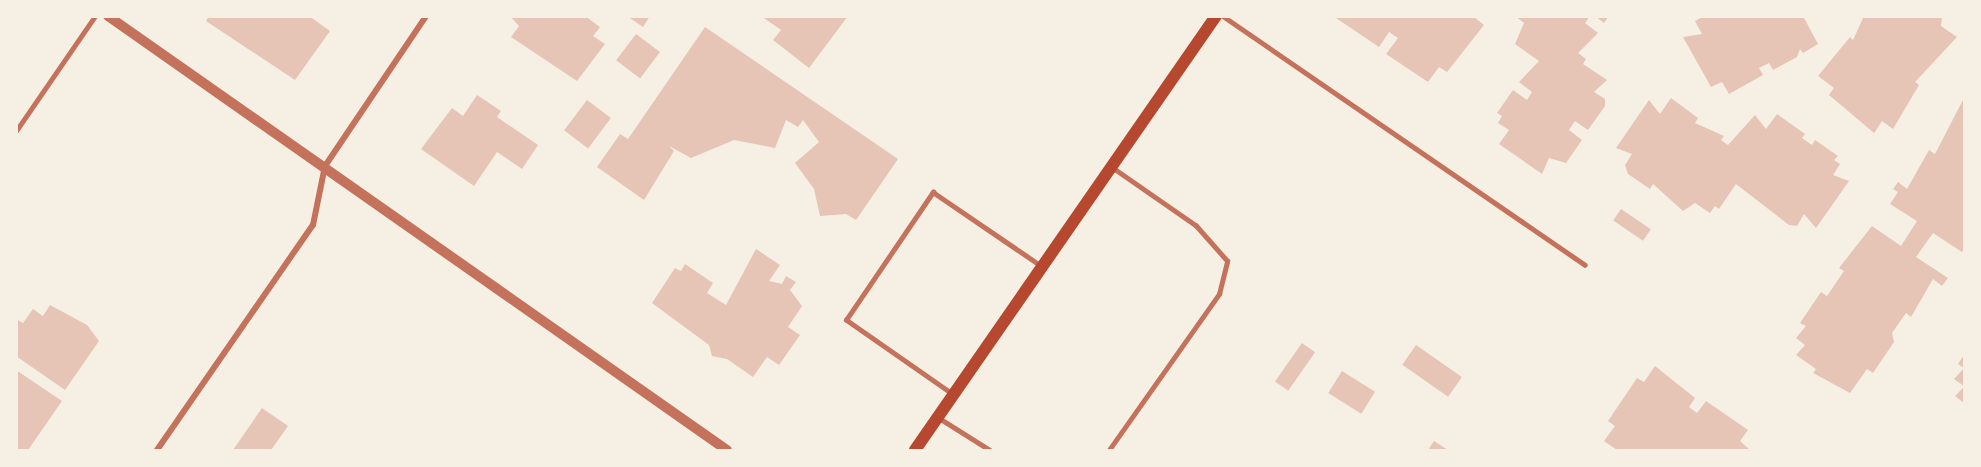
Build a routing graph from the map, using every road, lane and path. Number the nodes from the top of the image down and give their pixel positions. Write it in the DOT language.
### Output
graph roads {
  1 [pos="95,16"];
  2 [pos="108,16"];
  3 [pos="426,16"];
  4 [pos="1216,16"];
  5 [pos="1223,16"];
  6 [pos="16,131"];
  7 [pos="325,166"];
  8 [pos="1111,167"];
  9 [pos="1585,265"];
  10 [pos="1043,266"];
  11 [pos="953,396"];
  12 [pos="938,417"];
  13 [pos="157,450"];
  14 [pos="727,450"];
  15 [pos="915,450"];
  16 [pos="990,450"];
  17 [pos="1109,450"];
  1 -- 6 [label="lane"];
  2 -- 7 [label="street"];
  3 -- 7 [label="street"];
  4 -- 8 [label="main road"];
  5 -- 9 [label="lane"];
  7 -- 13 [label="street"];
  7 -- 14 [label="street"];
  8 -- 10 [label="main road"];
  8 -- 17 [label="lane"];
  10 -- 11 [label="main road"];
  10 -- 11 [label="lane"];
  11 -- 12 [label="main road"];
  12 -- 15 [label="main road"];
  12 -- 16 [label="lane"];
}
